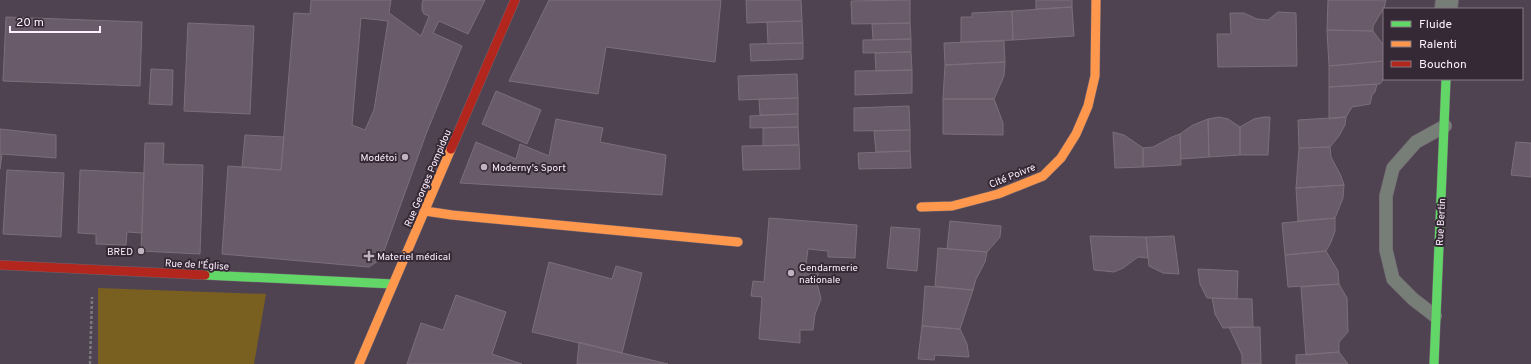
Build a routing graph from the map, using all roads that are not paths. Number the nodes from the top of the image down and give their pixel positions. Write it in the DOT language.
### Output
graph roads {
  1 [pos="515,0"];
  2 [pos="1096,0"];
  3 [pos="1446,80"];
  4 [pos="1445,126"];
  5 [pos="921,207"];
  6 [pos="425,211"];
  7 [pos="738,242"];
  8 [pos="0,265"];
  9 [pos="393,284"];
  10 [pos="1435,316"];
  11 [pos="359,364"];
  12 [pos="1434,364"];
  1 -- 6 [label="street, Rue Georges Pompidou"];
  2 -- 5 [label="street, Cité Poivre"];
  3 -- 4 [label="street, Rue Bertin"];
  4 -- 10 [label="street, Rue Bertin"];
  4 -- 10 [label="lane"];
  6 -- 7 [label="street"];
  6 -- 9 [label="street, Rue Georges Pompidou"];
  8 -- 9 [label="street, Rue de l'Église"];
  9 -- 11 [label="street, Rue Georges Pompidou"];
  10 -- 12 [label="street, Rue Bertin"];
}
